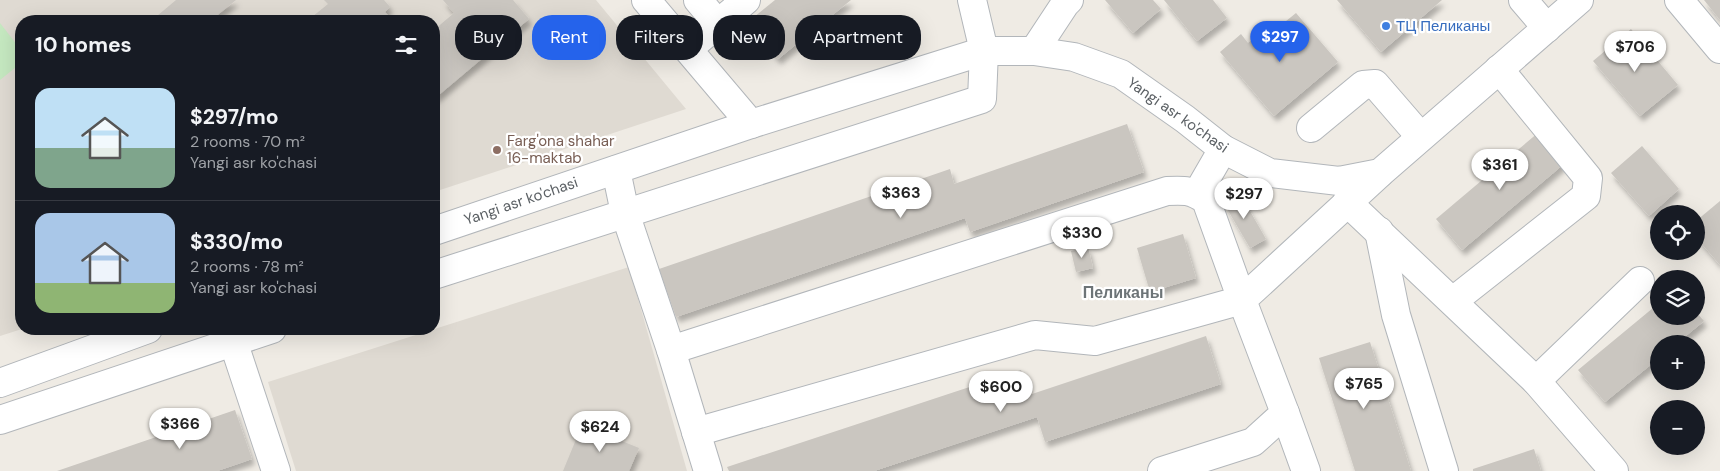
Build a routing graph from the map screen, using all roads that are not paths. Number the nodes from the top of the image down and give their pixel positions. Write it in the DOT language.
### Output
graph roads {
  1 [pos="646,0"];
  2 [pos="698,0"];
  3 [pos="746,0"];
  4 [pos="972,0"];
  5 [pos="1069,0"];
  6 [pos="1523,0"];
  7 [pos="1579,0"];
  8 [pos="1679,0"];
  9 [pos="659,15"];
  10 [pos="728,15"];
  11 [pos="713,18"];
  12 [pos="713,28"];
  13 [pos="1546,28"];
  14 [pos="703,36"];
  15 [pos="1720,49"];
  16 [pos="984,51"];
  17 [pos="1034,51"];
  18 [pos="697,60"];
  19 [pos="1499,69"];
  20 [pos="751,124"];
  21 [pos="1310,128"];
  22 [pos="1420,136"];
  23 [pos="1223,149"];
  24 [pos="616,170"];
  25 [pos="1380,172"];
  26 [pos="1197,194"];
  27 [pos="1347,202"];
  28 [pos="626,212"];
  29 [pos="440,229"];
  30 [pos="1379,231"];
  31 [pos="440,274"];
  32 [pos="1640,281"];
  33 [pos="1242,300"];
  34 [pos="1453,301"];
  35 [pos="129,335"];
  36 [pos="231,335"];
  37 [pos="671,350"];
  38 [pos="4,375"];
  39 [pos="1536,381"];
  40 [pos="1285,413"];
  41 [pos="0,420"];
  42 [pos="696,432"];
  43 [pos="1213,463"];
  44 [pos="276,471"];
  45 [pos="708,471"];
  46 [pos="1162,471"];
  47 [pos="1306,471"];
  48 [pos="1444,471"];
  49 [pos="1614,471"];
  1 -- 9 [label="street"];
  2 -- 11 [label="street"];
  3 -- 10 [label="street"];
  4 -- 16 [label="street"];
  5 -- 17 [label="street"];
  6 -- 13 [label="street"];
  7 -- 13 [label="street, Yangi asr ko'chasi"];
  8 -- 15 [label="street"];
  12 -- 14 [label="street"];
  13 -- 19 [label="street, Yangi asr ko'chasi"];
  16 -- 17 [label="street, Yangi asr ko'chasi"];
  16 -- 20 [label="street, Yangi asr ko'chasi"];
  16 -- 28 [label="street"];
  17 -- 23 [label="street, Yangi asr ko'chasi"];
  18 -- 20 [label="street"];
  19 -- 22 [label="street, Yangi asr ko'chasi"];
  19 -- 34 [label="street"];
  20 -- 24 [label="street, Yangi asr ko'chasi"];
  21 -- 22 [label="street"];
  22 -- 25 [label="street, Yangi asr ko'chasi"];
  23 -- 25 [label="street, Yangi asr ko'chasi"];
  23 -- 26 [label="street"];
  24 -- 28 [label="street"];
  24 -- 29 [label="street, Yangi asr ko'chasi"];
  25 -- 27 [label="street"];
  26 -- 33 [label="street"];
  26 -- 37 [label="street"];
  27 -- 30 [label="street"];
  27 -- 33 [label="street"];
  28 -- 31 [label="street"];
  28 -- 37 [label="street"];
  30 -- 34 [label="street"];
  30 -- 48 [label="street"];
  32 -- 39 [label="street"];
  33 -- 40 [label="street"];
  33 -- 42 [label="street"];
  34 -- 39 [label="street"];
  35 -- 38 [label="street"];
  36 -- 41 [label="street"];
  36 -- 44 [label="street"];
  37 -- 42 [label="street"];
  39 -- 49 [label="street"];
  40 -- 43 [label="street"];
  40 -- 47 [label="street"];
  42 -- 45 [label="street"];
  43 -- 46 [label="street"];
}
